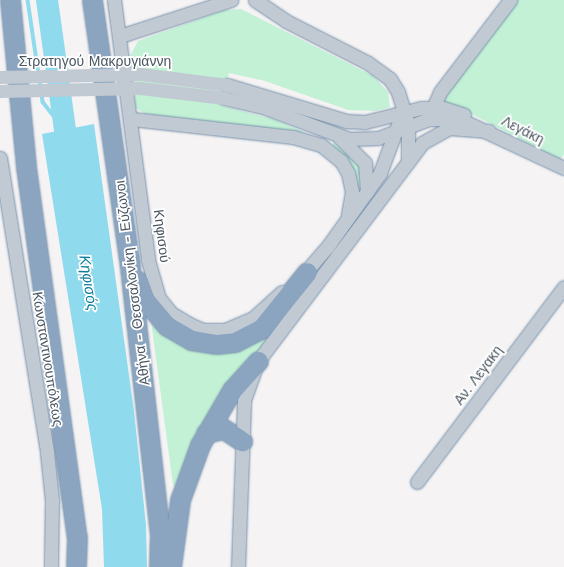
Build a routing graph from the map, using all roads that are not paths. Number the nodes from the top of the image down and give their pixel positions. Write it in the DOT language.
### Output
graph roads {
  1 [pos="10,0"];
  2 [pos="92,0"];
  3 [pos="114,0"];
  4 [pos="231,0"];
  5 [pos="255,0"];
  6 [pos="510,0"];
  7 [pos="120,36"];
  8 [pos="0,44"];
  9 [pos="0,77"];
  10 [pos="9,88"];
  11 [pos="433,108"];
  12 [pos="404,111"];
  13 [pos="132,119"];
  14 [pos="403,127"];
  15 [pos="489,131"];
  16 [pos="337,136"];
  17 [pos="0,158"];
  18 [pos="408,162"];
  19 [pos="563,166"];
  20 [pos="367,192"];
  21 [pos="347,220"];
  22 [pos="130,259"];
  23 [pos="306,272"];
  24 [pos="564,287"];
  25 [pos="258,361"];
  26 [pos="206,432"];
  27 [pos="242,441"];
  28 [pos="417,482"];
  29 [pos="51,567"];
  30 [pos="76,567"];
  31 [pos="159,567"];
  32 [pos="171,567"];
  33 [pos="238,567"];
  1 -- 10 [label="highway"];
  2 -- 22 [label="highway, Αθήνα - Θεσσαλονίκη - Εύζωνοι"];
  3 -- 7 [label="street, Κηφισού"];
  4 -- 7 [label="street"];
  5 -- 12 [label="street"];
  6 -- 11 [label="street"];
  7 -- 13 [label="street, Κηφισού"];
  8 -- 10 [label="highway"];
  9 -- 12 [label="street, Στρατηγού Μακρυγιάννη, bridge"];
  10 -- 16 [label="street, Στρατηγού Μακρυγιάννη, bridge"];
  10 -- 30 [label="highway"];
  11 -- 12 [label="street, Στρατηγού Μακρυγιάννη"];
  11 -- 15 [label="street, Στρατηγού Μακρυγιάννη"];
  12 -- 14 [label="street, Κηφισού"];
  13 -- 21 [label="street"];
  13 -- 23 [label="street, Κηφισού"];
  14 -- 15 [label="street, Στρατηγού Μακρυγιάννη"];
  14 -- 16 [label="street, Στρατηγού Μακρυγιάννη"];
  14 -- 18 [label="street"];
  14 -- 20 [label="street, Κηφισού"];
  15 -- 18 [label="street"];
  15 -- 19 [label="street, Λεγάκη"];
  16 -- 20 [label="street"];
  17 -- 29 [label="street, Κωνσταντινουπόλεως"];
  18 -- 25 [label="street"];
  20 -- 21 [label="street, Κηφισού"];
  21 -- 23 [label="street, Κηφισού"];
  22 -- 23 [label="highway"];
  22 -- 31 [label="highway, Αθήνα - Θεσσαλονίκη - Εύζωνοι"];
  24 -- 28 [label="street, Αν. Λεγακη"];
  25 -- 26 [label="highway"];
  25 -- 27 [label="street"];
  26 -- 27 [label="highway"];
  26 -- 32 [label="highway"];
  27 -- 33 [label="street"];
}
